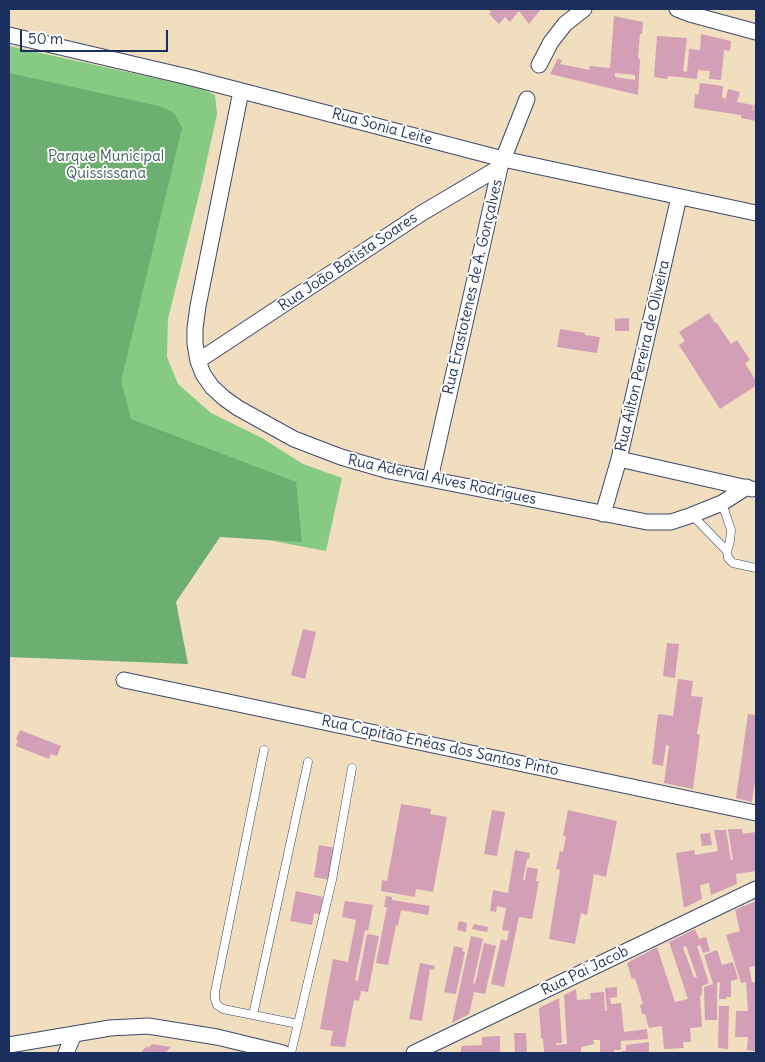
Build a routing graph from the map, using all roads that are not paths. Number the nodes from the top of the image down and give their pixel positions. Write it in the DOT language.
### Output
graph roads {
  1 [pos="584,9"];
  2 [pos="677,9"];
  3 [pos="756,32"];
  4 [pos="9,35"];
  5 [pos="539,65"];
  6 [pos="241,91"];
  7 [pos="527,99"];
  8 [pos="502,163"];
  9 [pos="679,197"];
  10 [pos="756,214"];
  11 [pos="198,361"];
  12 [pos="619,459"];
  13 [pos="430,479"];
  14 [pos="752,488"];
  15 [pos="722,503"];
  16 [pos="603,514"];
  17 [pos="692,516"];
  18 [pos="727,551"];
  19 [pos="756,568"];
  20 [pos="124,680"];
  21 [pos="264,750"];
  22 [pos="308,762"];
  23 [pos="352,768"];
  24 [pos="756,813"];
  25 [pos="756,889"];
  26 [pos="253,1015"];
  27 [pos="298,1024"];
  28 [pos="74,1034"];
  29 [pos="9,1045"];
  30 [pos="66,1053"];
  31 [pos="283,1053"];
  32 [pos="291,1053"];
  33 [pos="414,1053"];
  1 -- 5 [label="street"];
  2 -- 3 [label="street"];
  4 -- 6 [label="street, Rua Sonia Leite"];
  6 -- 8 [label="street, Rua Sonia Leite"];
  6 -- 11 [label="street, Rua Aderval Alves Rodrigues"];
  7 -- 8 [label="street, Rua Erastotenes de A. Gonçalves"];
  8 -- 9 [label="street, Rua Sonia Leite"];
  8 -- 11 [label="street, Rua João Batista Soares"];
  8 -- 13 [label="street, Rua Erastotenes de A. Gonçalves"];
  9 -- 10 [label="street, Rua Sonia Leite"];
  9 -- 12 [label="street, Rua Ailton Pereira de Oliveira"];
  11 -- 13 [label="street, Rua Aderval Alves Rodrigues"];
  12 -- 14 [label="street, Rua Aderval Alves Rodrigues"];
  12 -- 16 [label="street, Rua Ailton Pereira de Oliveira"];
  13 -- 16 [label="street, Rua Aderval Alves Rodrigues"];
  14 -- 15 [label="street, Rua Aderval Alves Rodrigues"];
  15 -- 17 [label="street, Rua Aderval Alves Rodrigues"];
  15 -- 18 [label="lane"];
  16 -- 17 [label="street, Rua Aderval Alves Rodrigues"];
  17 -- 18 [label="lane"];
  18 -- 19 [label="lane"];
  20 -- 24 [label="street, Rua Capitão Enéas dos Santos Pinto"];
  21 -- 26 [label="lane"];
  22 -- 26 [label="lane"];
  23 -- 27 [label="lane"];
  25 -- 33 [label="street, Rua Pai Jacob"];
  26 -- 27 [label="lane"];
  27 -- 32 [label="lane"];
  28 -- 29 [label="street"];
  28 -- 30 [label="street"];
  28 -- 31 [label="street"];
}
